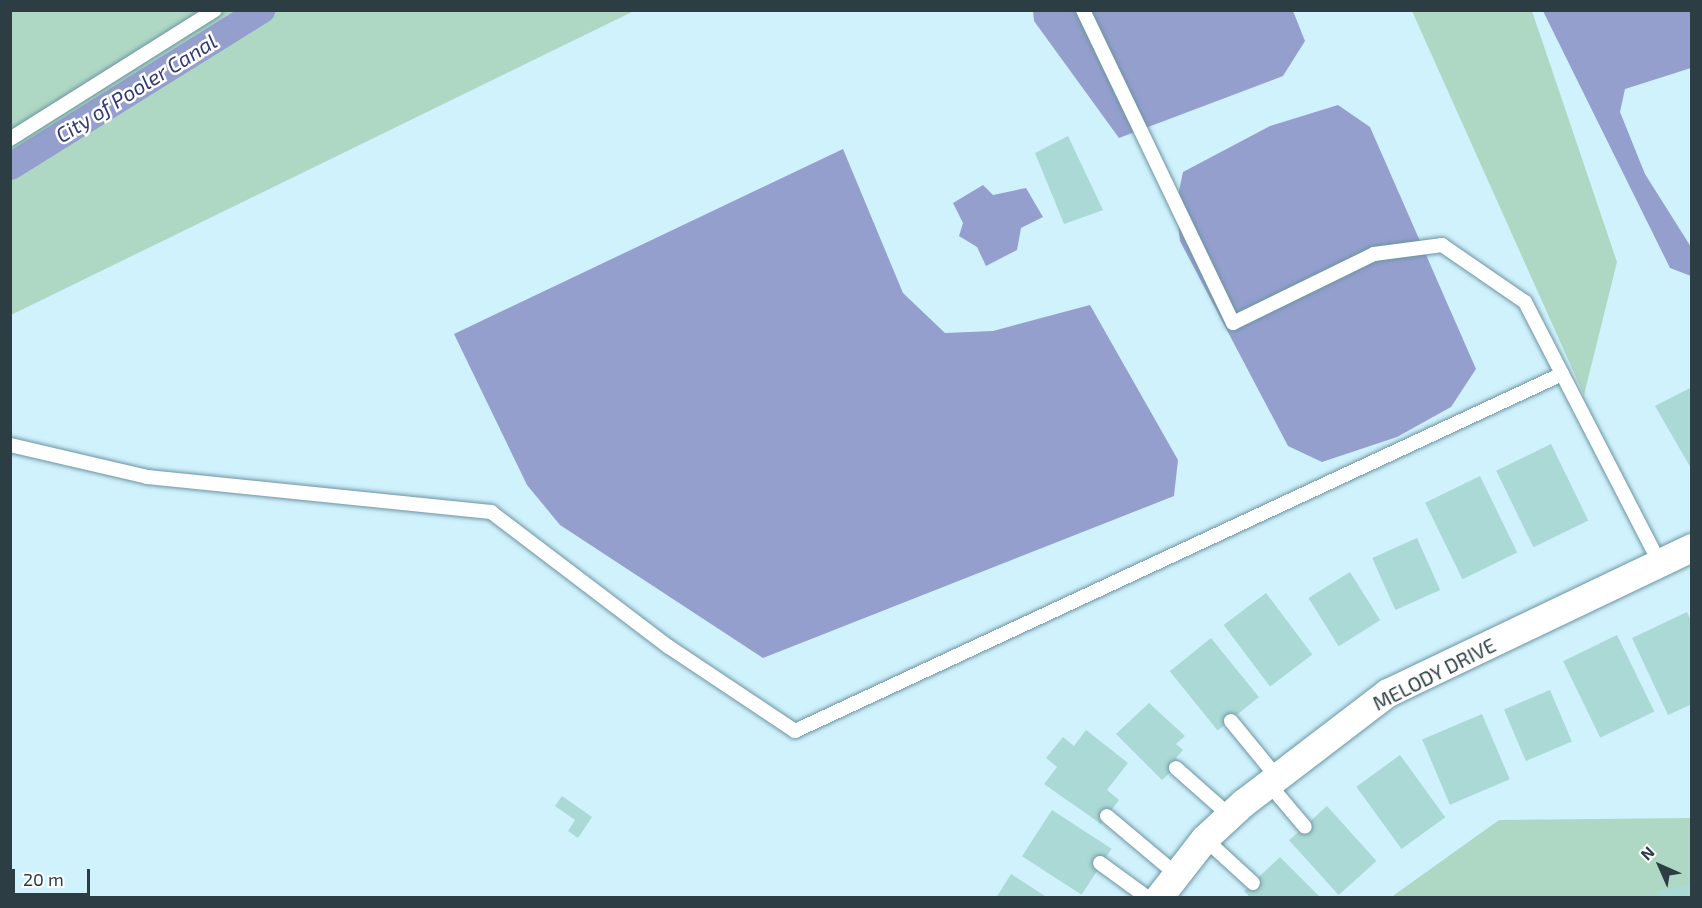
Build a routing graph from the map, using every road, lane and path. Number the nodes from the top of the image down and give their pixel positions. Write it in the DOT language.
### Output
graph roads {
  1 [pos="215,10"];
  2 [pos="1083,10"];
  3 [pos="10,139"];
  4 [pos="1562,374"];
  5 [pos="10,445"];
  6 [pos="1692,548"];
  7 [pos="1660,564"];
  8 [pos="1231,721"];
  9 [pos="1176,768"];
  10 [pos="1272,779"];
  11 [pos="1107,816"];
  12 [pos="1230,816"];
  13 [pos="1305,827"];
  14 [pos="1205,839"];
  15 [pos="1100,863"];
  16 [pos="1253,883"];
  17 [pos="1163,892"];
  1 -- 3 [label="lane"];
  2 -- 4 [label="lane"];
  4 -- 5 [label="lane"];
  4 -- 7 [label="lane"];
  6 -- 7 [label="street, MELODY DRIVE"];
  7 -- 10 [label="street, MELODY DRIVE"];
  8 -- 10 [label="lane"];
  9 -- 12 [label="lane"];
  10 -- 12 [label="street, MELODY DRIVE"];
  10 -- 13 [label="lane"];
  11 -- 17 [label="lane"];
  12 -- 14 [label="street, MELODY DRIVE"];
  14 -- 16 [label="lane"];
  14 -- 17 [label="street, MELODY DRIVE"];
  15 -- 17 [label="lane"];
}
